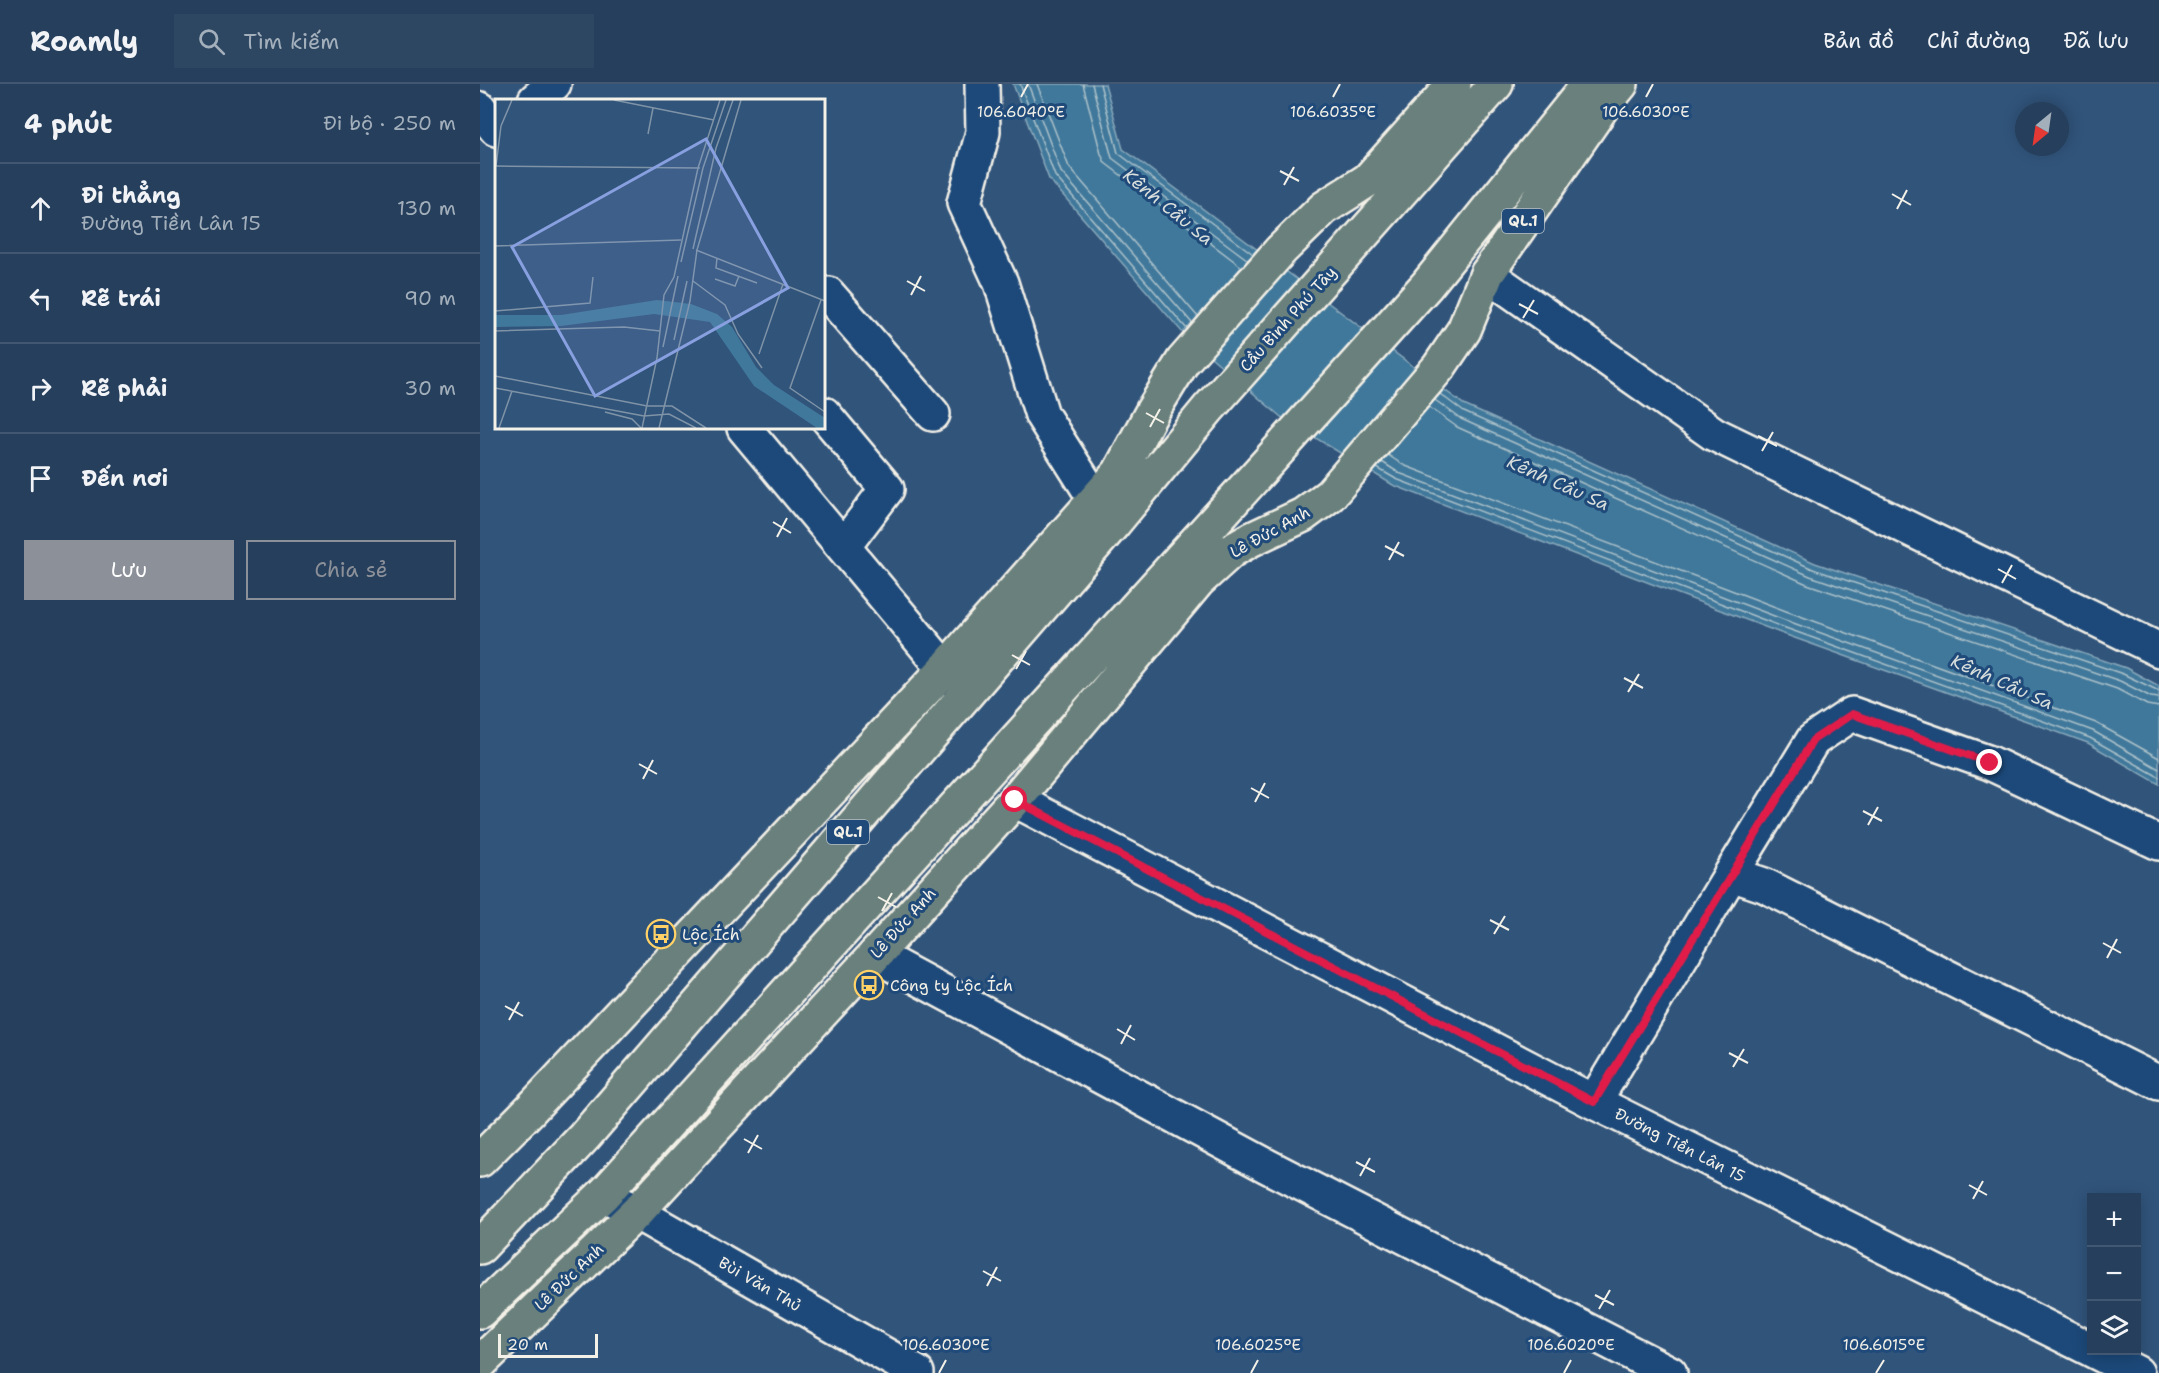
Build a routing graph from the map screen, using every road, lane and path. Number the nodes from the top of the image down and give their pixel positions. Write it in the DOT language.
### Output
graph roads {
  1 [pos="554,84"];
  2 [pos="982,84"];
  3 [pos="1454,84"];
  4 [pos="1496,84"];
  5 [pos="1589,84"];
  6 [pos="1622,84"];
  7 [pos="536,99"];
  8 [pos="480,109"];
  9 [pos="495,128"];
  10 [pos="1487,274"];
  11 [pos="825,296"];
  12 [pos="933,414"];
  13 [pos="825,415"];
  14 [pos="745,429"];
  15 [pos="1105,511"];
  16 [pos="843,547"];
  17 [pos="2159,650"];
  18 [pos="944,670"];
  19 [pos="967,695"];
  20 [pos="1015,800"];
  21 [pos="2159,843"];
  22 [pos="1731,874"];
  23 [pos="875,955"];
  24 [pos="2159,1083"];
  25 [pos="1594,1102"];
  26 [pos="480,1160"];
  27 [pos="604,1194"];
  28 [pos="636,1214"];
  29 [pos="480,1247"];
  30 [pos="480,1311"];
  31 [pos="2087,1348"];
  32 [pos="2102,1355"];
  33 [pos="480,1363"];
  34 [pos="917,1373"];
  35 [pos="1670,1373"];
  36 [pos="2137,1373"];
  1 -- 7 [label="street"];
  2 -- 15 [label="street"];
  3 -- 15 [label="highway, QL.1"];
  4 -- 15 [label="highway, Cầu Bình Phú Tây / QL.1"];
  5 -- 27 [label="highway, QL.1"];
  6 -- 10 [label="highway, QL.1"];
  8 -- 9 [label="street"];
  10 -- 17 [label="street"];
  10 -- 20 [label="highway, Lê Đức Anh / QL.1"];
  11 -- 12 [label="street"];
  13 -- 16 [label="street"];
  14 -- 16 [label="street"];
  15 -- 18 [label="highway, QL.1"];
  15 -- 19 [label="highway, QL.1"];
  16 -- 18 [label="street"];
  18 -- 19 [label="street"];
  18 -- 26 [label="highway, QL.1"];
  19 -- 29 [label="highway, QL.1"];
  20 -- 23 [label="highway, Lê Đức Anh / QL.1"];
  20 -- 25 [label="street, Đường Tiền Lân 15"];
  21 -- 22 [label="street"];
  22 -- 24 [label="street"];
  22 -- 25 [label="street"];
  23 -- 28 [label="highway, Lê Đức Anh / QL.1"];
  23 -- 35 [label="street"];
  25 -- 31 [label="street, Đường Tiền Lân 15"];
  27 -- 28 [label="street, Bùi Văn Thủ"];
  27 -- 30 [label="highway, QL.1"];
  28 -- 33 [label="highway, Lê Đức Anh / QL.1"];
  28 -- 34 [label="street, Bùi Văn Thủ"];
  32 -- 36 [label="street, Đường Tiền Lân 15"];
}
